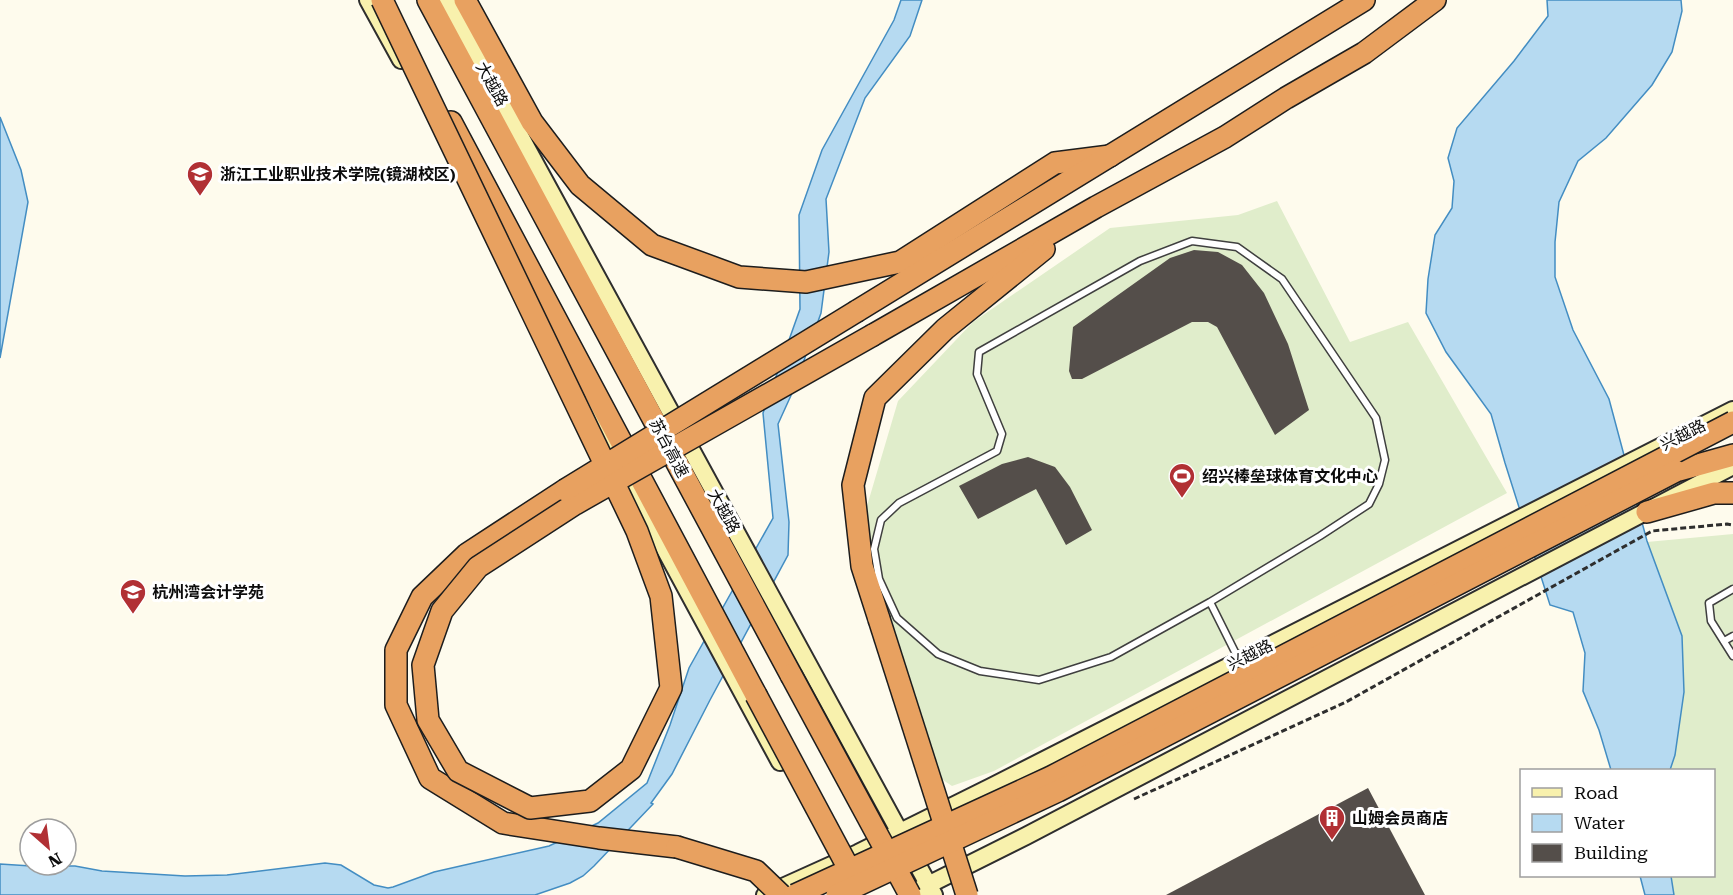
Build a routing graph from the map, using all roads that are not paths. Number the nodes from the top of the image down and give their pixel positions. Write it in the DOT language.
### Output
graph roads {
  1 [pos="368,0"];
  2 [pos="384,0"];
  3 [pos="428,0"];
  4 [pos="446,0"];
  5 [pos="465,0"];
  6 [pos="1364,0"];
  7 [pos="1435,0"];
  8 [pos="1110,156"];
  9 [pos="1096,207"];
  10 [pos="1733,410"];
  11 [pos="1733,422"];
  12 [pos="1733,455"];
  13 [pos="1733,466"];
  14 [pos="1733,493"];
  15 [pos="1649,521"];
  16 [pos="1733,589"];
  17 [pos="1210,602"];
  18 [pos="1733,636"];
  19 [pos="1724,641"];
  20 [pos="1733,656"];
  21 [pos="1239,661"];
  22 [pos="899,832"];
  23 [pos="835,863"];
  24 [pos="931,890"];
  25 [pos="765,895"];
  26 [pos="782,895"];
  27 [pos="795,895"];
  28 [pos="837,895"];
  29 [pos="852,895"];
  30 [pos="864,895"];
  31 [pos="909,895"];
  32 [pos="967,895"];
  1 -- 23 [label="main road"];
  2 -- 9 [label="highway, bridge"];
  2 -- 30 [label="highway, bridge"];
  3 -- 31 [label="highway, 苏台高速, bridge"];
  4 -- 22 [label="main road, 大越路"];
  5 -- 8 [label="highway"];
  6 -- 8 [label="highway"];
  7 -- 9 [label="highway"];
  8 -- 26 [label="highway, bridge"];
  9 -- 32 [label="highway, bridge"];
  10 -- 21 [label="main road, 兴越路"];
  11 -- 27 [label="highway, bridge"];
  12 -- 28 [label="highway, bridge"];
  13 -- 15 [label="main road"];
  14 -- 15 [label="highway"];
  15 -- 24 [label="main road"];
  16 -- 19 [label="lane"];
  17 -- 17 [label="lane"];
  17 -- 21 [label="lane"];
  18 -- 19 [label="lane"];
  19 -- 20 [label="lane"];
  21 -- 22 [label="main road, 兴越路"];
  22 -- 23 [label="main road, 兴越路"];
  22 -- 24 [label="main road, 大越路"];
  23 -- 25 [label="main road, 兴越路"];
  23 -- 29 [label="main road"];
  24 -- 31 [label="main road"];
}
